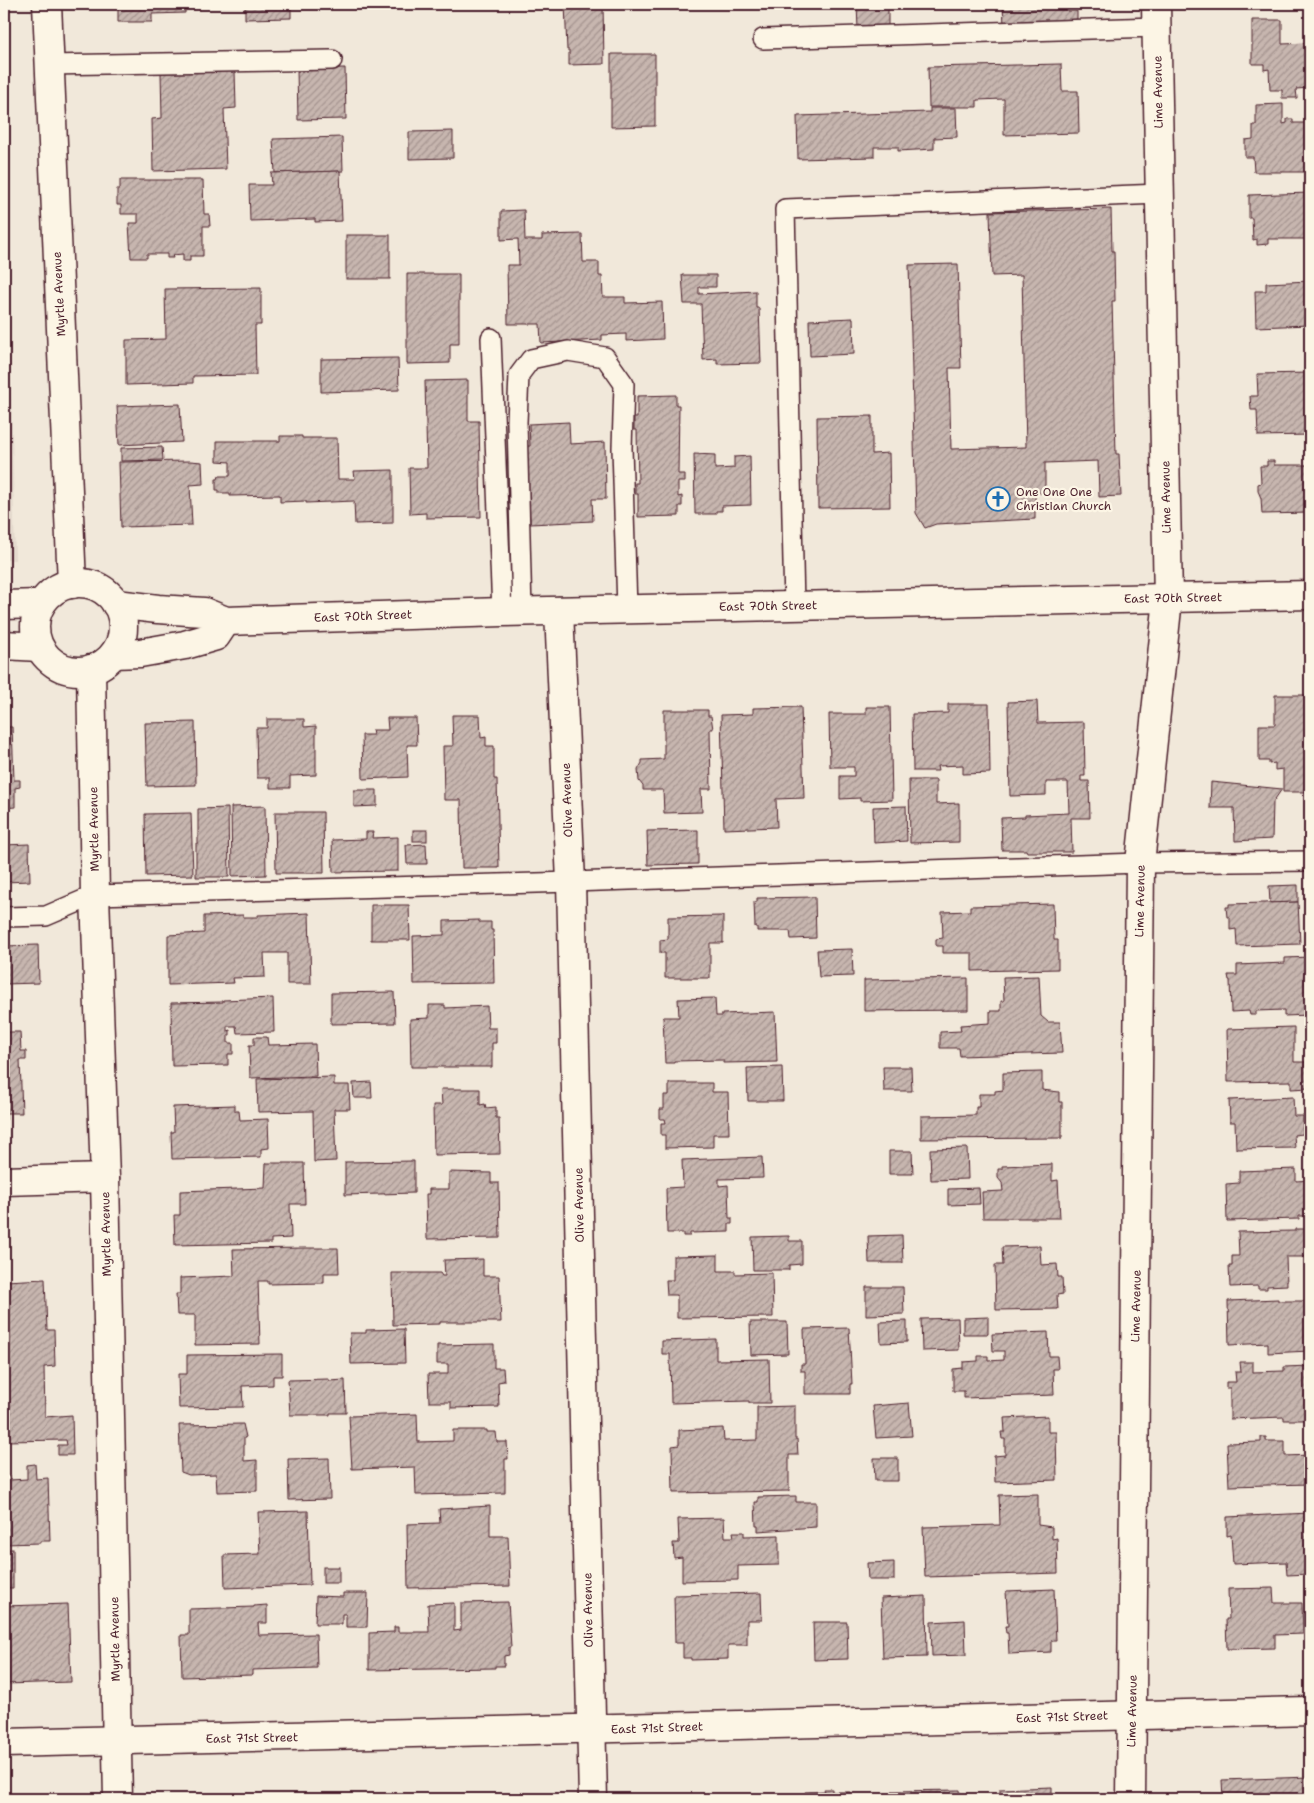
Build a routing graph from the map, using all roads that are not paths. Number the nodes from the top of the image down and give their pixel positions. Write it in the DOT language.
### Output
graph roads {
  1 [pos="47,4"];
  2 [pos="1156,15"];
  3 [pos="763,39"];
  4 [pos="332,60"];
  5 [pos="48,65"];
  6 [pos="1160,194"];
  7 [pos="491,338"];
  8 [pos="72,584"];
  9 [pos="1310,595"];
  10 [pos="1168,598"];
  11 [pos="40,604"];
  12 [pos="116,604"];
  13 [pos="4,605"];
  14 [pos="794,606"];
  15 [pos="627,609"];
  16 [pos="559,611"];
  17 [pos="512,612"];
  18 [pos="226,620"];
  19 [pos="4,645"];
  20 [pos="39,647"];
  21 [pos="114,654"];
  22 [pos="91,669"];
  23 [pos="1310,861"];
  24 [pos="1140,863"];
  25 [pos="571,882"];
  26 [pos="95,894"];
  27 [pos="4,917"];
  28 [pos="105,1178"];
  29 [pos="4,1181"];
  30 [pos="1310,1711"];
  31 [pos="1132,1715"];
  32 [pos="591,1729"];
  33 [pos="117,1741"];
  34 [pos="4,1743"];
  35 [pos="118,1799"];
  36 [pos="593,1799"];
  37 [pos="1131,1799"];
  1 -- 5 [label="street, Myrtle Avenue"];
  2 -- 3 [label="lane"];
  2 -- 6 [label="street, Lime Avenue"];
  4 -- 5 [label="lane"];
  5 -- 8 [label="street, Myrtle Avenue"];
  6 -- 10 [label="street, Lime Avenue"];
  6 -- 14 [label="lane"];
  7 -- 17 [label="lane"];
  8 -- 11 [label="street"];
  8 -- 12 [label="street"];
  9 -- 10 [label="street, East 70th Street"];
  10 -- 14 [label="street, East 70th Street"];
  10 -- 24 [label="street, Lime Avenue"];
  11 -- 13 [label="street"];
  11 -- 20 [label="street"];
  12 -- 18 [label="street, East 70th Street"];
  12 -- 21 [label="street"];
  14 -- 15 [label="street, East 70th Street"];
  15 -- 16 [label="street, East 70th Street"];
  15 -- 17 [label="lane"];
  16 -- 17 [label="street, East 70th Street"];
  16 -- 25 [label="street, Olive Avenue"];
  17 -- 18 [label="street, East 70th Street"];
  18 -- 21 [label="street"];
  19 -- 20 [label="street"];
  20 -- 22 [label="street"];
  21 -- 22 [label="street"];
  22 -- 26 [label="street, Myrtle Avenue"];
  23 -- 24 [label="lane"];
  24 -- 25 [label="lane"];
  24 -- 31 [label="street, Lime Avenue"];
  25 -- 26 [label="lane"];
  25 -- 32 [label="street, Olive Avenue"];
  26 -- 27 [label="lane"];
  26 -- 28 [label="street, Myrtle Avenue"];
  28 -- 29 [label="street"];
  28 -- 33 [label="street, Myrtle Avenue"];
  30 -- 31 [label="street, East 71st Street"];
  31 -- 32 [label="street, East 71st Street"];
  31 -- 37 [label="street, Lime Avenue"];
  32 -- 33 [label="street, East 71st Street"];
  32 -- 36 [label="street, Olive Avenue"];
  33 -- 34 [label="street, East 71st Street"];
  33 -- 35 [label="street, Myrtle Avenue"];
}
